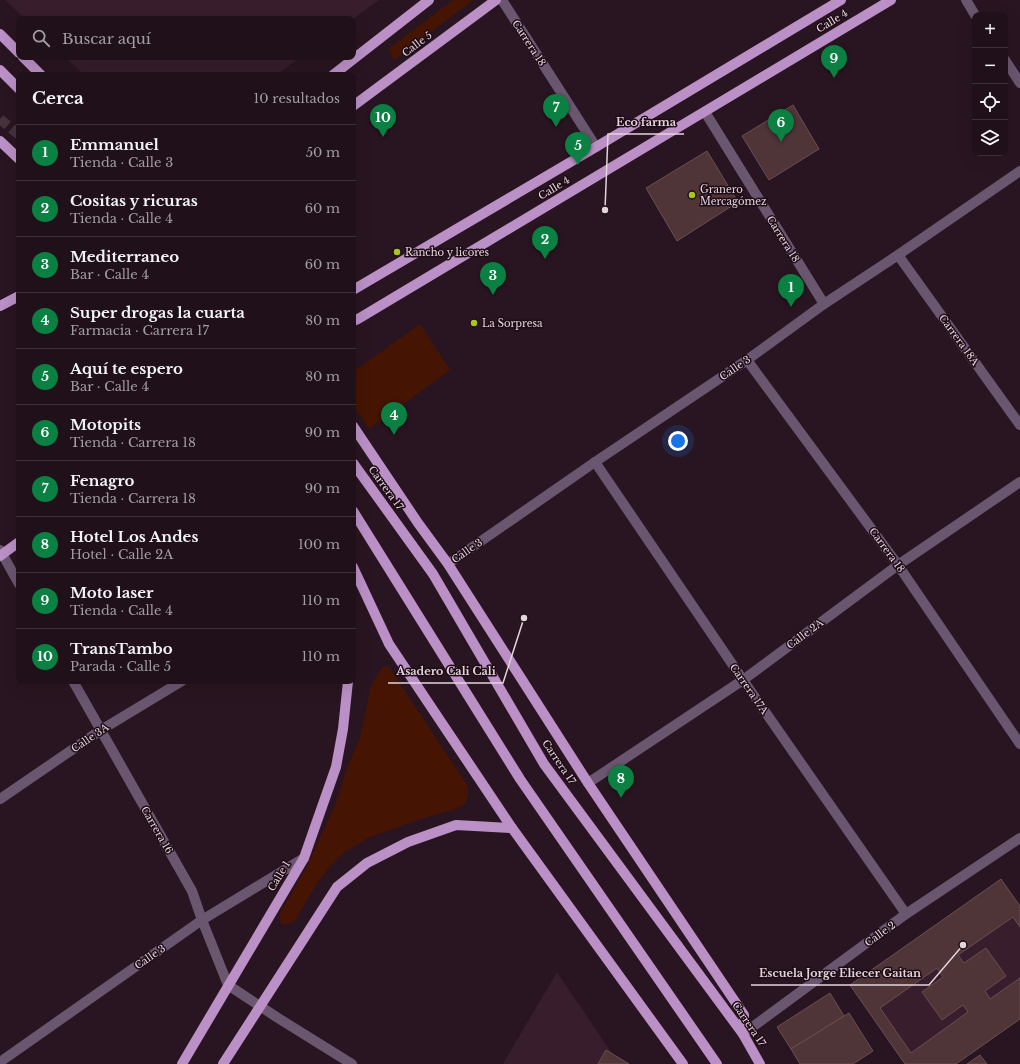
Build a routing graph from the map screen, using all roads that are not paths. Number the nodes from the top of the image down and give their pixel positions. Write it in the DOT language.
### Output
graph roads {
  1 [pos="429,0"];
  2 [pos="496,0"];
  3 [pos="502,0"];
  4 [pos="841,0"];
  5 [pos="891,0"];
  6 [pos="966,0"];
  7 [pos="973,12"];
  8 [pos="0,34"];
  9 [pos="16,50"];
  10 [pos="356,57"];
  11 [pos="26,60"];
  12 [pos="352,60"];
  13 [pos="1008,65"];
  14 [pos="0,70"];
  15 [pos="38,72"];
  16 [pos="337,72"];
  17 [pos="1020,84"];
  18 [pos="16,86"];
  19 [pos="356,104"];
  20 [pos="705,112"];
  21 [pos="0,141"];
  22 [pos="596,147"];
  23 [pos="16,156"];
  24 [pos="1020,171"];
  25 [pos="898,255"];
  26 [pos="356,288"];
  27 [pos="16,298"];
  28 [pos="824,304"];
  29 [pos="0,306"];
  30 [pos="356,321"];
  31 [pos="747,360"];
  32 [pos="1020,425"];
  33 [pos="356,430"];
  34 [pos="595,462"];
  35 [pos="356,467"];
  36 [pos="1020,482"];
  37 [pos="356,516"];
  38 [pos="16,544"];
  39 [pos="1,554"];
  40 [pos="448,564"];
  41 [pos="898,564"];
  42 [pos="356,575"];
  43 [pos="16,579"];
  44 [pos="743,680"];
  45 [pos="75,684"];
  46 [pos="177,684"];
  47 [pos="348,684"];
  48 [pos="101,730"];
  49 [pos="1020,744"];
  50 [pos="588,783"];
  51 [pos="0,799"];
  52 [pos="512,828"];
  53 [pos="1020,838"];
  54 [pos="304,858"];
  55 [pos="906,914"];
  56 [pos="202,920"];
  57 [pos="228,985"];
  58 [pos="259,1006"];
  59 [pos="743,1034"];
  60 [pos="0,1062"];
  61 [pos="182,1064"];
  62 [pos="223,1064"];
  63 [pos="352,1064"];
  64 [pos="683,1064"];
  65 [pos="717,1064"];
  66 [pos="760,1064"];
  1 -- 10 [label="main road"];
  2 -- 19 [label="main road, Calle 5"];
  3 -- 22 [label="street, Carrera 18"];
  4 -- 22 [label="main road, Calle 4"];
  5 -- 20 [label="main road, Calle 4"];
  6 -- 7 [label="street"];
  8 -- 9 [label="main road"];
  11 -- 15 [label="main road"];
  12 -- 16 [label="main road"];
  13 -- 17 [label="street"];
  14 -- 18 [label="main road"];
  20 -- 28 [label="street, Carrera 18"];
  20 -- 30 [label="main road, Calle 4"];
  21 -- 23 [label="main road"];
  22 -- 26 [label="main road, Calle 4"];
  24 -- 25 [label="street, Calle 3"];
  25 -- 28 [label="street, Calle 3"];
  25 -- 32 [label="street, Carrera 18A"];
  27 -- 29 [label="main road"];
  28 -- 31 [label="street, Calle 3"];
  31 -- 34 [label="street, Calle 3"];
  31 -- 41 [label="street, Carrera 18"];
  33 -- 40 [label="main road"];
  34 -- 40 [label="street, Calle 3"];
  34 -- 44 [label="street, Carrera 17A"];
  35 -- 59 [label="main road, Carrera 17"];
  36 -- 41 [label="street, Calle 2A"];
  37 -- 65 [label="main road"];
  38 -- 39 [label="main road"];
  39 -- 43 [label="street"];
  40 -- 50 [label="main road"];
  41 -- 44 [label="street, Calle 2A"];
  41 -- 49 [label="street, Carrera 18"];
  42 -- 52 [label="main road"];
  44 -- 50 [label="street, Calle 2A"];
  44 -- 55 [label="street, Carrera 17A"];
  45 -- 48 [label="street, Carrera 16"];
  46 -- 48 [label="street, Calle 3A"];
  47 -- 54 [label="main road, Calle 1"];
  48 -- 51 [label="street, Calle 3A"];
  48 -- 56 [label="street, Carrera 16"];
  50 -- 59 [label="main road"];
  52 -- 58 [label="main road"];
  52 -- 64 [label="main road"];
  53 -- 55 [label="street, Calle 2"];
  54 -- 56 [label="street, Calle 3"];
  54 -- 57 [label="main road, Calle 1"];
  55 -- 59 [label="street, Calle 2"];
  56 -- 57 [label="street, Carrera 16"];
  56 -- 60 [label="street, Calle 3"];
  57 -- 58 [label="street"];
  57 -- 61 [label="main road, Calle 1"];
  58 -- 62 [label="main road"];
  58 -- 63 [label="street"];
  59 -- 66 [label="main road, Carrera 17"];
}
